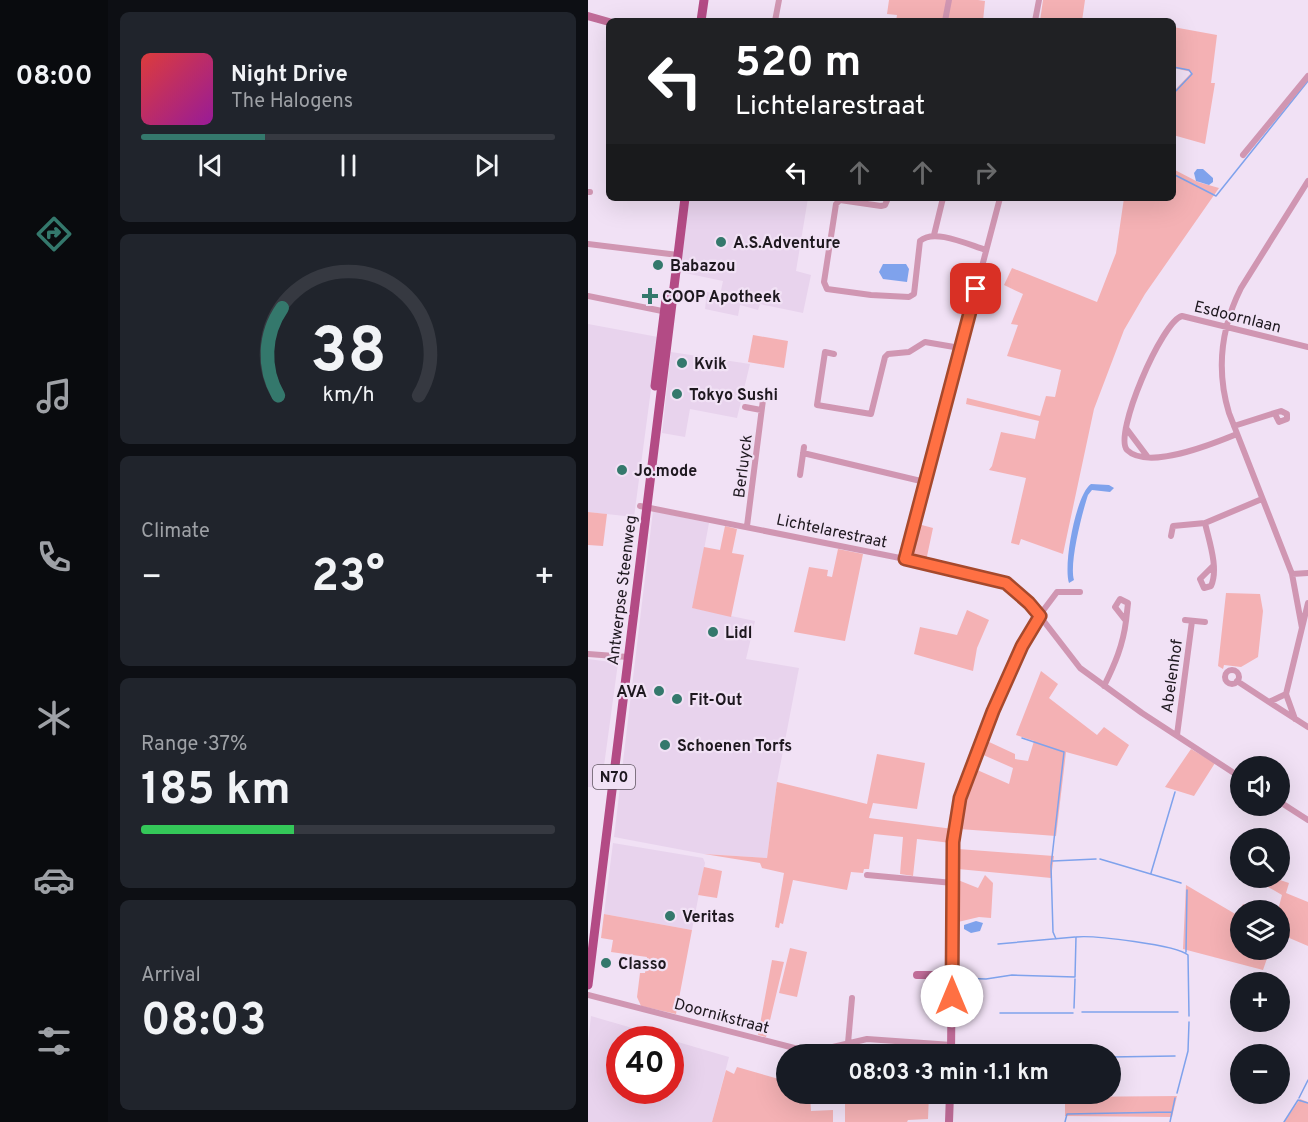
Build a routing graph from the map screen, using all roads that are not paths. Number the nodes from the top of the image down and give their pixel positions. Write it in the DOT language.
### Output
graph roads {
  1 [pos="704,0"];
  2 [pos="709,0"];
  3 [pos="779,0"];
  4 [pos="949,0"];
  5 [pos="1039,0"];
  6 [pos="588,16"];
  7 [pos="701,18"];
  8 [pos="707,18"];
  9 [pos="776,18"];
  10 [pos="946,18"];
  11 [pos="1036,18"];
  12 [pos="606,21"];
  13 [pos="1308,76"];
  14 [pos="1243,155"];
  15 [pos="1308,181"];
  16 [pos="679,201"];
  17 [pos="684,201"];
  18 [pos="839,201"];
  19 [pos="847,201"];
  20 [pos="887,201"];
  21 [pos="942,201"];
  22 [pos="999,201"];
  23 [pos="934,235"];
  24 [pos="588,244"];
  25 [pos="986,250"];
  26 [pos="674,254"];
  27 [pos="588,296"];
  28 [pos="668,312"];
  29 [pos="1226,326"];
  30 [pos="1308,347"];
  31 [pos="960,348"];
  32 [pos="834,354"];
  33 [pos="776,394"];
  34 [pos="745,407"];
  35 [pos="761,410"];
  36 [pos="1275,414"];
  37 [pos="1234,426"];
  38 [pos="1126,428"];
  39 [pos="1237,434"];
  40 [pos="1148,456"];
  41 [pos="800,475"];
  42 [pos="925,482"];
  43 [pos="1262,499"];
  44 [pos="643,506"];
  45 [pos="1205,523"];
  46 [pos="747,526"];
  47 [pos="1171,536"];
  48 [pos="905,559"];
  49 [pos="1213,566"];
  50 [pos="1308,573"];
  51 [pos="1292,574"];
  52 [pos="1080,592"];
  53 [pos="1308,603"];
  54 [pos="1040,616"];
  55 [pos="1126,621"];
  56 [pos="1205,622"];
  57 [pos="1302,628"];
  58 [pos="588,654"];
  59 [pos="626,657"];
  60 [pos="1237,681"];
  61 [pos="1104,686"];
  62 [pos="1286,694"];
  63 [pos="1269,702"];
  64 [pos="1295,719"];
  65 [pos="1308,727"];
  66 [pos="1176,735"];
  67 [pos="1230,770"];
  68 [pos="1290,808"];
  69 [pos="1308,820"];
  70 [pos="867,874"];
  71 [pos="953,883"];
  72 [pos="588,941"];
  73 [pos="917,975"];
  74 [pos="952,975"];
  75 [pos="588,985"];
  76 [pos="588,995"];
  77 [pos="852,998"];
  78 [pos="848,1042"];
  79 [pos="905,1044"];
  80 [pos="951,1044"];
  81 [pos="950,1104"];
  82 [pos="950,1122"];
  1 -- 7 [label="main road"];
  2 -- 8 [label="main road"];
  3 -- 9 [label="street"];
  4 -- 10 [label="street"];
  5 -- 11 [label="street"];
  6 -- 12 [label="street"];
  13 -- 14 [label="street"];
  15 -- 29 [label="street"];
  16 -- 26 [label="main road, Antwerpse Steenweg / N70"];
  17 -- 26 [label="main road, Antwerpse Steenweg / N70"];
  18 -- 23 [label="street"];
  19 -- 20 [label="street"];
  21 -- 23 [label="street"];
  22 -- 25 [label="street"];
  23 -- 25 [label="street"];
  24 -- 26 [label="street"];
  25 -- 31 [label="street"];
  26 -- 28 [label="main road, Antwerpse Steenweg / N70"];
  27 -- 28 [label="street"];
  28 -- 44 [label="main road, Antwerpse Steenweg / N70"];
  29 -- 30 [label="street, Esdoornlaan"];
  29 -- 37 [label="street"];
  29 -- 38 [label="street, Esdoornlaan"];
  31 -- 32 [label="street"];
  31 -- 42 [label="street"];
  33 -- 35 [label="street"];
  34 -- 35 [label="street"];
  35 -- 46 [label="street, Berluyck"];
  36 -- 37 [label="street"];
  37 -- 39 [label="street"];
  38 -- 40 [label="street"];
  38 -- 40 [label="street"];
  39 -- 40 [label="street"];
  39 -- 43 [label="street"];
  41 -- 42 [label="street"];
  42 -- 48 [label="street"];
  43 -- 45 [label="street"];
  43 -- 51 [label="street"];
  44 -- 46 [label="street, Lichtelarestraat"];
  44 -- 59 [label="main road, Antwerpse Steenweg / N70"];
  45 -- 47 [label="street"];
  45 -- 49 [label="street"];
  46 -- 48 [label="street, Lichtelarestraat"];
  48 -- 54 [label="street, Lichtelarestraat"];
  50 -- 51 [label="street"];
  51 -- 57 [label="street"];
  52 -- 54 [label="street"];
  53 -- 57 [label="street"];
  54 -- 61 [label="street, Lichtelarestraat"];
  54 -- 71 [label="street"];
  55 -- 61 [label="street"];
  56 -- 66 [label="street, Abelenhof"];
  57 -- 62 [label="street"];
  58 -- 59 [label="street"];
  59 -- 72 [label="main road, Antwerpse Steenweg / N70"];
  59 -- 75 [label="main road, Antwerpse Steenweg / N70"];
  60 -- 63 [label="street"];
  61 -- 66 [label="street, Lichtelarestraat"];
  62 -- 63 [label="street"];
  62 -- 64 [label="street"];
  63 -- 64 [label="street"];
  64 -- 65 [label="street"];
  66 -- 67 [label="street, Lichtelarestraat"];
  68 -- 69 [label="street"];
  70 -- 71 [label="street"];
  71 -- 74 [label="street"];
  73 -- 74 [label="street"];
  74 -- 80 [label="street"];
  76 -- 78 [label="street, Doornikstraat"];
  77 -- 78 [label="street"];
  78 -- 79 [label="street, Doornikstraat"];
  81 -- 82 [label="street"];
}
